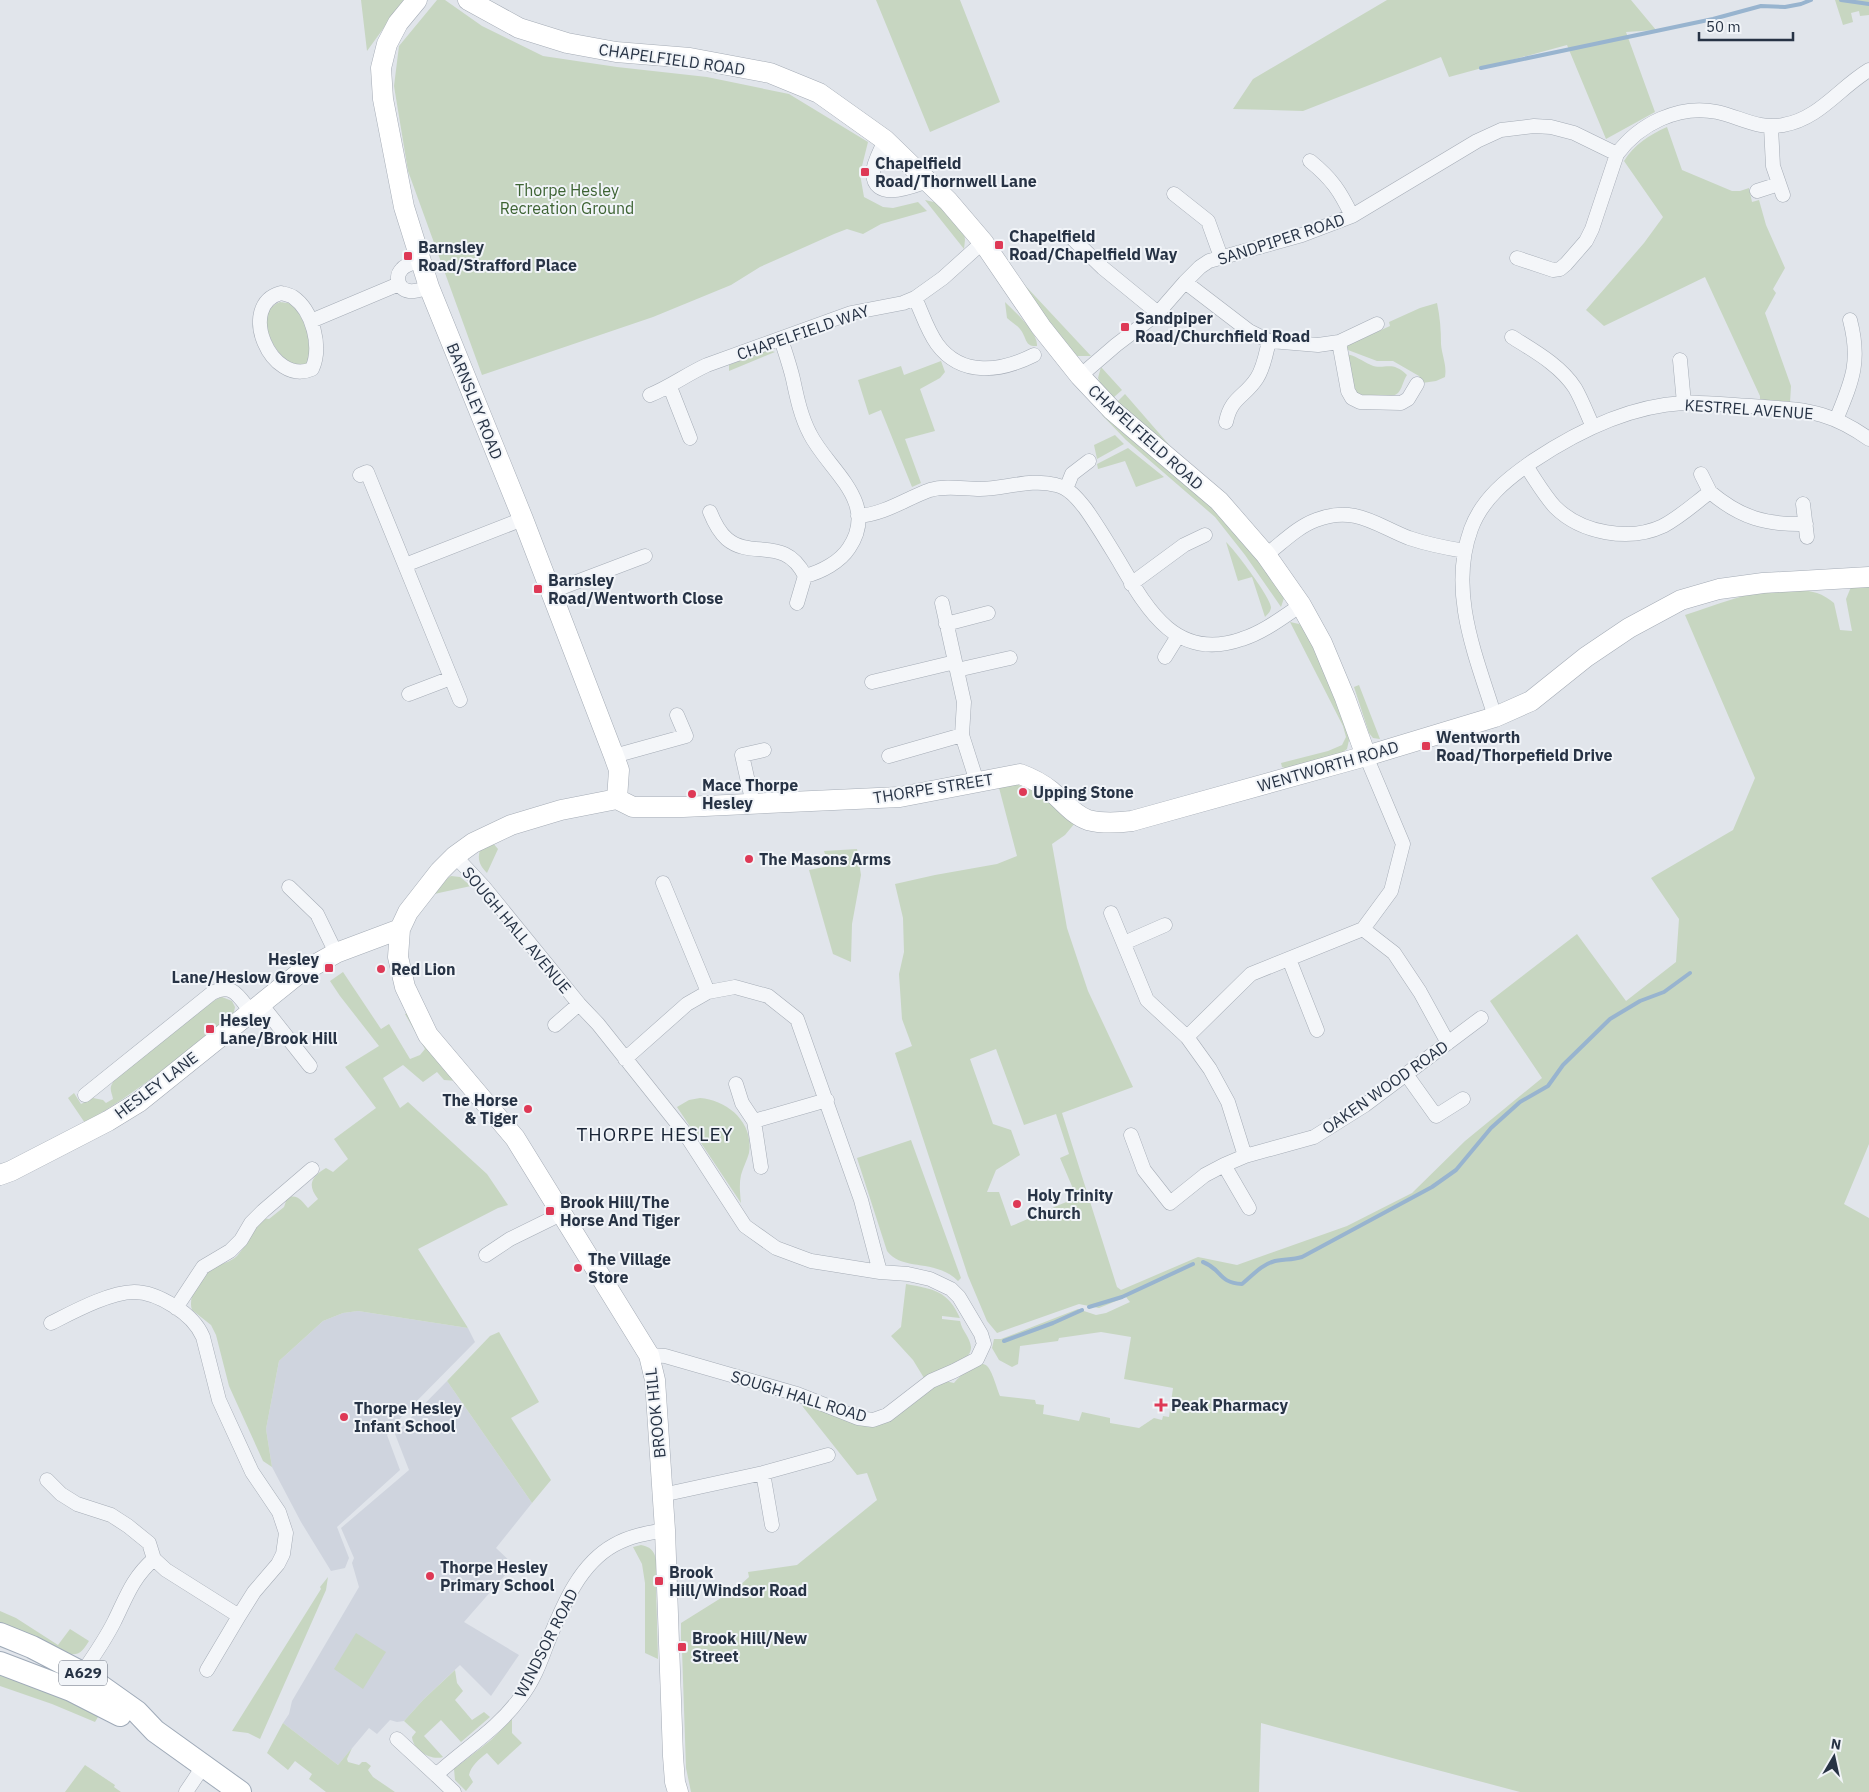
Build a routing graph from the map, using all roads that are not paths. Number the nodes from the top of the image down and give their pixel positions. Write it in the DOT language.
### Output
graph roads {
  1 [pos="417,0"];
  2 [pos="468,0"];
  3 [pos="1869,70"];
  4 [pos="1771,127"];
  5 [pos="885,140"];
  6 [pos="1617,154"];
  7 [pos="1310,161"];
  8 [pos="928,180"];
  9 [pos="1757,191"];
  10 [pos="1174,194"];
  11 [pos="1352,216"];
  12 [pos="1073,238"];
  13 [pos="983,242"];
  14 [pos="1221,257"];
  15 [pos="1517,258"];
  16 [pos="420,261"];
  17 [pos="1186,282"];
  18 [pos="399,284"];
  19 [pos="429,287"];
  20 [pos="915,298"];
  21 [pos="1158,313"];
  22 [pos="1850,320"];
  23 [pos="310,322"];
  24 [pos="1377,324"];
  25 [pos="1512,337"];
  26 [pos="781,339"];
  27 [pos="1269,341"];
  28 [pos="1340,342"];
  29 [pos="1034,355"];
  30 [pos="1680,360"];
  31 [pos="1080,376"];
  32 [pos="1417,384"];
  33 [pos="670,387"];
  34 [pos="650,395"];
  35 [pos="1684,403"];
  36 [pos="1836,420"];
  37 [pos="1226,422"];
  38 [pos="1593,427"];
  39 [pos="690,438"];
  40 [pos="1869,439"];
  41 [pos="1089,461"];
  42 [pos="1526,466"];
  43 [pos="1700,474"];
  44 [pos="360,475"];
  45 [pos="1066,489"];
  46 [pos="1710,492"];
  47 [pos="1803,504"];
  48 [pos="710,512"];
  49 [pos="858,516"];
  50 [pos="523,518"];
  51 [pos="1205,535"];
  52 [pos="1465,551"];
  53 [pos="1266,555"];
  54 [pos="645,556"];
  55 [pos="405,565"];
  56 [pos="805,576"];
  57 [pos="1869,577"];
  58 [pos="1132,584"];
  59 [pos="550,592"];
  60 [pos="797,603"];
  61 [pos="942,603"];
  62 [pos="1301,604"];
  63 [pos="988,613"];
  64 [pos="946,624"];
  65 [pos="1178,636"];
  66 [pos="1165,657"];
  67 [pos="1010,658"];
  68 [pos="956,666"];
  69 [pos="451,678"];
  70 [pos="872,682"];
  71 [pos="409,694"];
  72 [pos="460,700"];
  73 [pos="677,714"];
  74 [pos="1495,717"];
  75 [pos="962,735"];
  76 [pos="764,750"];
  77 [pos="614,756"];
  78 [pos="889,756"];
  79 [pos="1366,756"];
  80 [pos="1035,780"];
  81 [pos="977,782"];
  82 [pos="617,799"];
  83 [pos="753,804"];
  84 [pos="455,856"];
  85 [pos="664,883"];
  86 [pos="289,887"];
  87 [pos="1111,913"];
  88 [pos="1165,925"];
  89 [pos="400,929"];
  90 [pos="1363,929"];
  91 [pos="1124,943"];
  92 [pos="336,953"];
  93 [pos="1289,959"];
  94 [pos="708,992"];
  95 [pos="579,1004"];
  96 [pos="256,1008"];
  97 [pos="1481,1018"];
  98 [pos="555,1025"];
  99 [pos="1317,1030"];
  100 [pos="1187,1038"];
  101 [pos="1448,1043"];
  102 [pos="624,1059"];
  103 [pos="310,1066"];
  104 [pos="1406,1074"];
  105 [pos="736,1084"];
  106 [pos="85,1095"];
  107 [pos="1463,1099"];
  108 [pos="827,1100"];
  109 [pos="754,1121"];
  110 [pos="1131,1135"];
  111 [pos="1245,1156"];
  112 [pos="1224,1165"];
  113 [pos="761,1167"];
  114 [pos="312,1169"];
  115 [pos="0,1175"];
  116 [pos="1249,1208"];
  117 [pos="562,1214"];
  118 [pos="486,1254"];
  119 [pos="880,1272"];
  120 [pos="176,1308"];
  121 [pos="51,1322"];
  122 [pos="984,1344"];
  123 [pos="649,1355"];
  124 [pos="828,1455"];
  125 [pos="763,1473"];
  126 [pos="47,1480"];
  127 [pos="662,1495"];
  128 [pos="772,1526"];
  129 [pos="665,1530"];
  130 [pos="154,1559"];
  131 [pos="239,1616"];
  132 [pos="0,1634"];
  133 [pos="0,1663"];
  134 [pos="206,1670"];
  135 [pos="77,1681"];
  136 [pos="397,1739"];
  137 [pos="204,1765"];
  138 [pos="436,1775"];
  139 [pos="186,1792"];
  140 [pos="240,1792"];
  141 [pos="454,1792"];
  142 [pos="678,1792"];
  1 -- 16 [label="street, BARNSLEY ROAD"];
  2 -- 5 [label="street, CHAPELFIELD ROAD"];
  3 -- 4 [label="street"];
  4 -- 6 [label="street"];
  4 -- 9 [label="street"];
  5 -- 8 [label="street, CHAPELFIELD ROAD"];
  5 -- 8 [label="street"];
  6 -- 11 [label="street, SANDPIPER ROAD"];
  6 -- 15 [label="street"];
  7 -- 11 [label="street"];
  8 -- 13 [label="street, CHAPELFIELD ROAD"];
  10 -- 14 [label="street"];
  11 -- 14 [label="street, SANDPIPER ROAD"];
  12 -- 21 [label="street"];
  13 -- 20 [label="street, CHAPELFIELD WAY"];
  13 -- 31 [label="street, CHAPELFIELD ROAD"];
  14 -- 17 [label="street, SANDPIPER ROAD"];
  16 -- 18 [label="street"];
  16 -- 19 [label="street, BARNSLEY ROAD"];
  17 -- 21 [label="street, SANDPIPER ROAD"];
  17 -- 27 [label="street"];
  18 -- 19 [label="street"];
  18 -- 23 [label="street"];
  19 -- 50 [label="street, BARNSLEY ROAD"];
  20 -- 26 [label="street, CHAPELFIELD WAY"];
  20 -- 29 [label="street"];
  21 -- 31 [label="street, SANDPIPER ROAD"];
  22 -- 36 [label="street"];
  23 -- 23 [label="street"];
  24 -- 28 [label="street"];
  25 -- 38 [label="street"];
  26 -- 33 [label="street, CHAPELFIELD WAY"];
  26 -- 49 [label="street"];
  27 -- 28 [label="street"];
  27 -- 37 [label="street"];
  28 -- 32 [label="street"];
  30 -- 35 [label="street"];
  31 -- 53 [label="street, CHAPELFIELD ROAD"];
  33 -- 34 [label="street, CHAPELFIELD WAY"];
  33 -- 39 [label="street"];
  35 -- 36 [label="street, KESTREL AVENUE"];
  35 -- 38 [label="street, KESTREL AVENUE"];
  36 -- 40 [label="street, KESTREL AVENUE"];
  38 -- 42 [label="street, KESTREL AVENUE"];
  41 -- 45 [label="street"];
  42 -- 46 [label="street"];
  42 -- 52 [label="street, KESTREL AVENUE"];
  43 -- 46 [label="street"];
  44 -- 55 [label="street"];
  45 -- 49 [label="street"];
  45 -- 58 [label="street"];
  46 -- 47 [label="street"];
  48 -- 56 [label="street"];
  49 -- 56 [label="street"];
  50 -- 55 [label="street"];
  50 -- 59 [label="street, BARNSLEY ROAD"];
  51 -- 58 [label="street"];
  52 -- 53 [label="street"];
  52 -- 74 [label="street, KESTREL AVENUE"];
  53 -- 62 [label="street, CHAPELFIELD ROAD"];
  54 -- 59 [label="street"];
  55 -- 69 [label="street"];
  56 -- 60 [label="street"];
  57 -- 74 [label="street, WENTWORTH ROAD"];
  58 -- 65 [label="street"];
  59 -- 77 [label="street, BARNSLEY ROAD"];
  61 -- 64 [label="street"];
  62 -- 65 [label="street"];
  62 -- 79 [label="street, CHAPELFIELD ROAD"];
  63 -- 64 [label="street"];
  64 -- 68 [label="street"];
  65 -- 66 [label="street"];
  67 -- 68 [label="street"];
  68 -- 70 [label="street"];
  68 -- 75 [label="street"];
  69 -- 71 [label="street"];
  69 -- 72 [label="street"];
  73 -- 77 [label="street"];
  74 -- 79 [label="street, WENTWORTH ROAD"];
  75 -- 78 [label="street"];
  75 -- 81 [label="street"];
  76 -- 83 [label="street"];
  77 -- 82 [label="street, BARNSLEY ROAD"];
  79 -- 80 [label="street, WENTWORTH ROAD"];
  79 -- 90 [label="street"];
  80 -- 81 [label="street, THORPE STREET"];
  81 -- 83 [label="street, THORPE STREET"];
  82 -- 83 [label="street, THORPE STREET"];
  82 -- 84 [label="street, THORPE STREET"];
  84 -- 89 [label="street, THORPE STREET"];
  84 -- 95 [label="street, SOUGH HALL AVENUE"];
  85 -- 94 [label="street"];
  86 -- 92 [label="street"];
  87 -- 91 [label="street"];
  88 -- 91 [label="street"];
  89 -- 92 [label="street, HESLEY LANE"];
  89 -- 117 [label="street, BROOK HILL"];
  90 -- 93 [label="street"];
  90 -- 101 [label="street"];
  91 -- 100 [label="street"];
  92 -- 96 [label="street, HESLEY LANE"];
  93 -- 99 [label="street"];
  93 -- 100 [label="street"];
  94 -- 102 [label="street"];
  94 -- 108 [label="street"];
  95 -- 98 [label="street, SOUGH HALL AVENUE"];
  95 -- 102 [label="street, SOUGH HALL AVENUE"];
  96 -- 103 [label="street"];
  96 -- 106 [label="street"];
  96 -- 115 [label="street, HESLEY LANE"];
  97 -- 101 [label="street, OAKEN WOOD ROAD"];
  100 -- 111 [label="street"];
  101 -- 104 [label="street, OAKEN WOOD ROAD"];
  102 -- 119 [label="street, SOUGH HALL AVENUE"];
  104 -- 107 [label="street"];
  104 -- 111 [label="street, OAKEN WOOD ROAD"];
  105 -- 109 [label="street"];
  108 -- 109 [label="street"];
  108 -- 119 [label="street"];
  109 -- 113 [label="street"];
  110 -- 112 [label="street, OAKEN WOOD ROAD"];
  111 -- 112 [label="street, OAKEN WOOD ROAD"];
  112 -- 116 [label="street"];
  114 -- 120 [label="street"];
  117 -- 118 [label="street"];
  117 -- 123 [label="street, BROOK HILL"];
  119 -- 122 [label="street, SOUGH HALL AVENUE"];
  120 -- 121 [label="street"];
  120 -- 131 [label="street"];
  122 -- 123 [label="street, SOUGH HALL ROAD"];
  123 -- 127 [label="street, BROOK HILL"];
  124 -- 125 [label="street"];
  125 -- 127 [label="street"];
  125 -- 128 [label="street"];
  126 -- 130 [label="street"];
  127 -- 129 [label="street, BROOK HILL"];
  129 -- 138 [label="street, WINDSOR ROAD"];
  129 -- 142 [label="street, BROOK HILL"];
  130 -- 131 [label="street"];
  130 -- 135 [label="street"];
  131 -- 134 [label="street"];
  132 -- 135 [label="main road, A629"];
  133 -- 135 [label="main road, A629"];
  135 -- 137 [label="main road, A629"];
  136 -- 138 [label="street"];
  137 -- 139 [label="street"];
  137 -- 140 [label="main road, A629"];
  138 -- 141 [label="street"];
}
